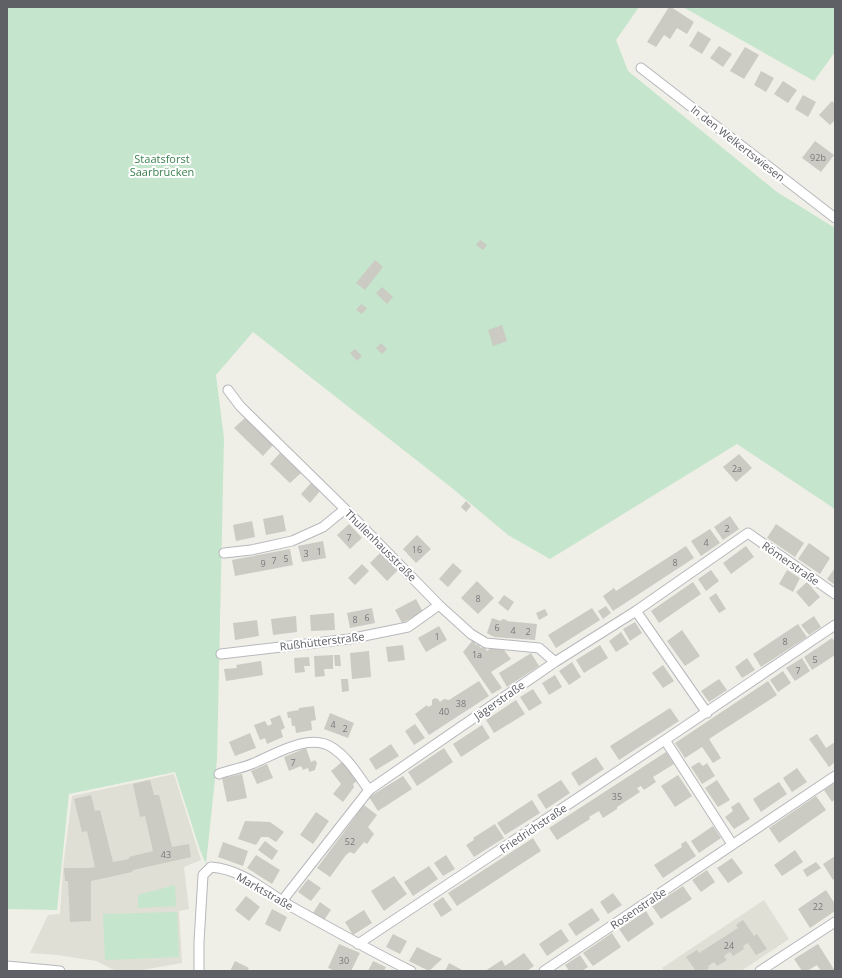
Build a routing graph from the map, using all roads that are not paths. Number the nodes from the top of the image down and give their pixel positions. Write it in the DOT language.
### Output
graph roads {
  1 [pos="641,68"];
  2 [pos="835,218"];
  3 [pos="228,390"];
  4 [pos="345,509"];
  5 [pos="748,533"];
  6 [pos="224,553"];
  7 [pos="835,594"];
  8 [pos="439,605"];
  9 [pos="636,611"];
  10 [pos="835,626"];
  11 [pos="221,654"];
  12 [pos="555,662"];
  13 [pos="707,713"];
  14 [pos="666,740"];
  15 [pos="219,774"];
  16 [pos="835,776"];
  17 [pos="369,790"];
  18 [pos="732,844"];
  19 [pos="282,901"];
  20 [pos="835,922"];
  21 [pos="358,944"];
  22 [pos="7,966"];
  23 [pos="60,971"];
  24 [pos="199,971"];
  25 [pos="411,971"];
  26 [pos="544,971"];
  27 [pos="760,971"];
  1 -- 2 [label="street, In den Welkertswiesen"];
  3 -- 4 [label="street, Thullenhausstraße"];
  4 -- 6 [label="street"];
  4 -- 8 [label="street, Thullenhausstraße"];
  5 -- 7 [label="street, Römerstraße"];
  5 -- 9 [label="street, Jägerstraße"];
  8 -- 11 [label="street, Rußhütterstraße"];
  8 -- 12 [label="street, Thullenhausstraße"];
  9 -- 12 [label="street, Jägerstraße"];
  9 -- 13 [label="street"];
  10 -- 13 [label="street, Friedrichstraße"];
  12 -- 17 [label="street, Jägerstraße"];
  13 -- 14 [label="street, Friedrichstraße"];
  14 -- 18 [label="street"];
  14 -- 21 [label="street, Friedrichstraße"];
  15 -- 17 [label="street"];
  16 -- 18 [label="street, Rosenstraße"];
  17 -- 19 [label="street, Jägerstraße"];
  18 -- 26 [label="street, Rosenstraße"];
  19 -- 21 [label="street, Marktstraße"];
  19 -- 24 [label="street, Marktstraße"];
  20 -- 27 [label="street"];
  21 -- 25 [label="street, Marktstraße"];
  22 -- 23 [label="street"];
}
